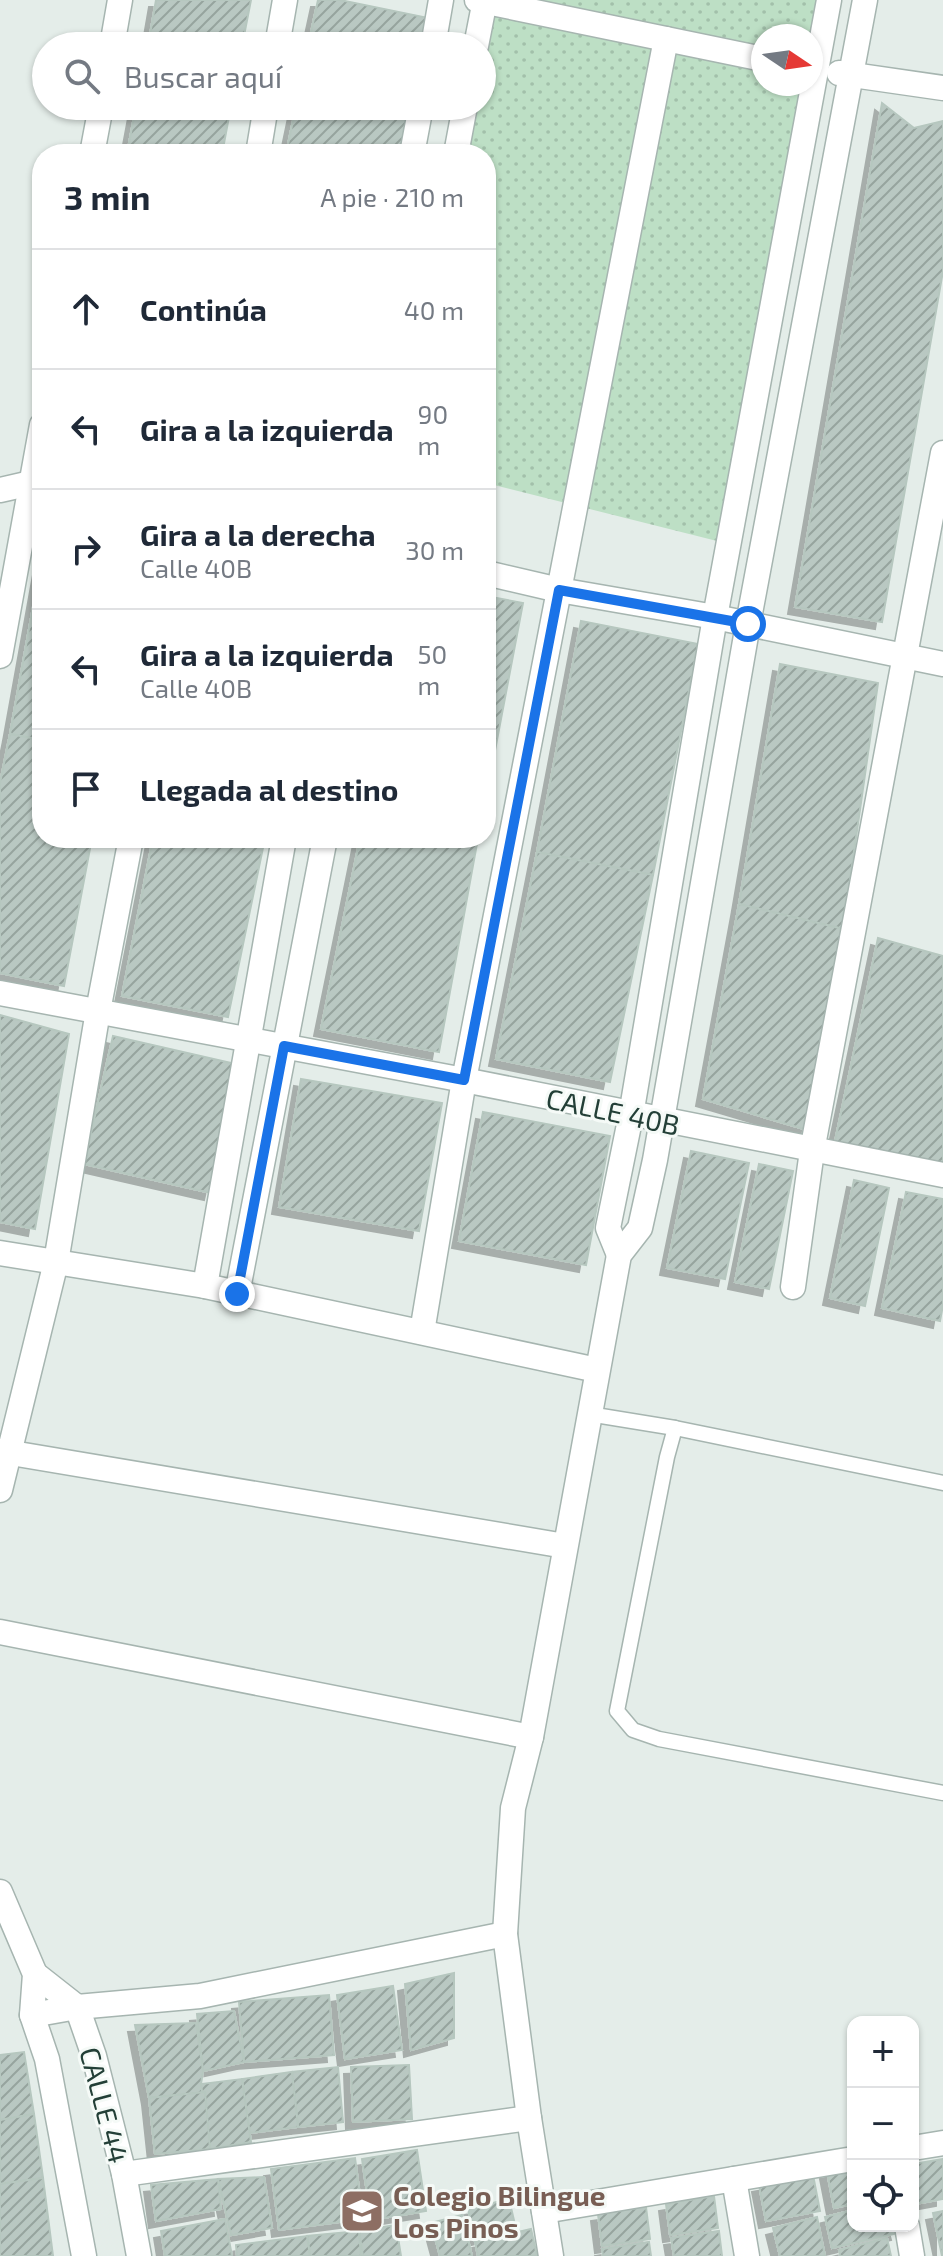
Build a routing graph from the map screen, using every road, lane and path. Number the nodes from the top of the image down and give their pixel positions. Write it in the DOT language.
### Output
graph roads {
  1 [pos="120,0"];
  2 [pos="285,0"];
  3 [pos="441,0"];
  4 [pos="482,0"];
  5 [pos="829,0"];
  6 [pos="865,0"];
  7 [pos="823,28"];
  8 [pos="114,32"];
  9 [pos="279,32"];
  10 [pos="435,32"];
  11 [pos="478,32"];
  12 [pos="666,39"];
  13 [pos="751,57"];
  14 [pos="823,70"];
  15 [pos="852,75"];
  16 [pos="943,88"];
  17 [pos="809,96"];
  18 [pos="98,120"];
  19 [pos="264,120"];
  20 [pos="418,120"];
  21 [pos="462,120"];
  22 [pos="94,144"];
  23 [pos="260,144"];
  24 [pos="414,144"];
  25 [pos="458,144"];
  26 [pos="943,453"];
  27 [pos="32,485"];
  28 [pos="0,490"];
  29 [pos="32,507"];
  30 [pos="496,575"];
  31 [pos="559,590"];
  32 [pos="715,617"];
  33 [pos="748,624"];
  34 [pos="0,656"];
  35 [pos="905,656"];
  36 [pos="943,664"];
  37 [pos="129,848"];
  38 [pos="282,848"];
  39 [pos="323,848"];
  40 [pos="0,993"];
  41 [pos="98,1011"];
  42 [pos="247,1039"];
  43 [pos="284,1046"];
  44 [pos="464,1080"];
  45 [pos="631,1115"];
  46 [pos="661,1121"];
  47 [pos="812,1151"];
  48 [pos="943,1175"];
  49 [pos="0,1253"];
  50 [pos="619,1255"];
  51 [pos="56,1262"];
  52 [pos="205,1286"];
  53 [pos="793,1287"];
  54 [pos="237,1294"];
  55 [pos="422,1332"];
  56 [pos="597,1370"];
  57 [pos="589,1414"];
  58 [pos="675,1428"];
  59 [pos="4,1451"];
  60 [pos="943,1483"];
  61 [pos="0,1490"];
  62 [pos="565,1546"];
  63 [pos="0,1632"];
  64 [pos="531,1737"];
  65 [pos="943,1793"];
  66 [pos="0,1892"];
  67 [pos="505,1934"];
  68 [pos="35,1974"];
  69 [pos="77,2007"];
  70 [pos="32,2015"];
  71 [pos="529,2118"];
  72 [pos="943,2143"];
  73 [pos="919,2147"];
  74 [pos="847,2160"];
  75 [pos="124,2174"];
  76 [pos="734,2179"];
  77 [pos="544,2211"];
  78 [pos="908,2232"];
  79 [pos="84,2256"];
  80 [pos="139,2256"];
  81 [pos="551,2256"];
  82 [pos="747,2256"];
  83 [pos="912,2256"];
  1 -- 8 [label="street"];
  2 -- 9 [label="street"];
  3 -- 10 [label="street"];
  4 -- 11 [label="street"];
  4 -- 12 [label="street"];
  5 -- 7 [label="street"];
  6 -- 15 [label="street"];
  12 -- 13 [label="street"];
  12 -- 31 [label="street"];
  14 -- 15 [label="street"];
  15 -- 16 [label="street"];
  15 -- 33 [label="street"];
  17 -- 32 [label="street"];
  18 -- 22 [label="street"];
  19 -- 23 [label="street"];
  20 -- 24 [label="street"];
  21 -- 25 [label="street"];
  26 -- 35 [label="street"];
  27 -- 28 [label="street"];
  29 -- 34 [label="street"];
  30 -- 31 [label="street"];
  31 -- 32 [label="street"];
  31 -- 44 [label="street"];
  32 -- 33 [label="street"];
  32 -- 45 [label="street"];
  33 -- 35 [label="street"];
  33 -- 46 [label="street"];
  35 -- 36 [label="street"];
  35 -- 47 [label="street"];
  37 -- 41 [label="street"];
  38 -- 42 [label="street"];
  39 -- 43 [label="street"];
  40 -- 41 [label="street, CALLE 40B"];
  41 -- 42 [label="street, CALLE 40B"];
  41 -- 51 [label="street"];
  42 -- 43 [label="street, CALLE 40B"];
  42 -- 52 [label="street"];
  43 -- 44 [label="street, CALLE 40B"];
  43 -- 54 [label="street"];
  44 -- 45 [label="street, CALLE 40B"];
  44 -- 55 [label="street"];
  45 -- 46 [label="street, CALLE 40B"];
  45 -- 50 [label="street"];
  46 -- 47 [label="street, CALLE 40B"];
  46 -- 50 [label="street"];
  47 -- 48 [label="street, CALLE 40B"];
  47 -- 53 [label="street"];
  49 -- 51 [label="street"];
  50 -- 56 [label="street"];
  51 -- 52 [label="street"];
  51 -- 59 [label="street"];
  52 -- 54 [label="street"];
  54 -- 55 [label="street"];
  55 -- 56 [label="street"];
  56 -- 57 [label="street"];
  57 -- 58 [label="lane"];
  57 -- 62 [label="street"];
  58 -- 60 [label="lane"];
  58 -- 65 [label="lane"];
  59 -- 61 [label="street"];
  59 -- 62 [label="street"];
  62 -- 64 [label="street"];
  63 -- 64 [label="street"];
  64 -- 67 [label="street"];
  66 -- 68 [label="street, CALLE 44"];
  67 -- 69 [label="street"];
  67 -- 71 [label="street"];
  68 -- 69 [label="street, CALLE 44"];
  68 -- 70 [label="street, CALLE 44"];
  69 -- 70 [label="street"];
  69 -- 75 [label="street, CALLE 44"];
  70 -- 79 [label="street, CALLE 44"];
  71 -- 75 [label="street"];
  71 -- 77 [label="street"];
  72 -- 73 [label="street"];
  74 -- 76 [label="street"];
  75 -- 80 [label="street, CALLE 44"];
  76 -- 77 [label="street"];
  76 -- 82 [label="street"];
  77 -- 81 [label="street"];
  78 -- 83 [label="street"];
}
